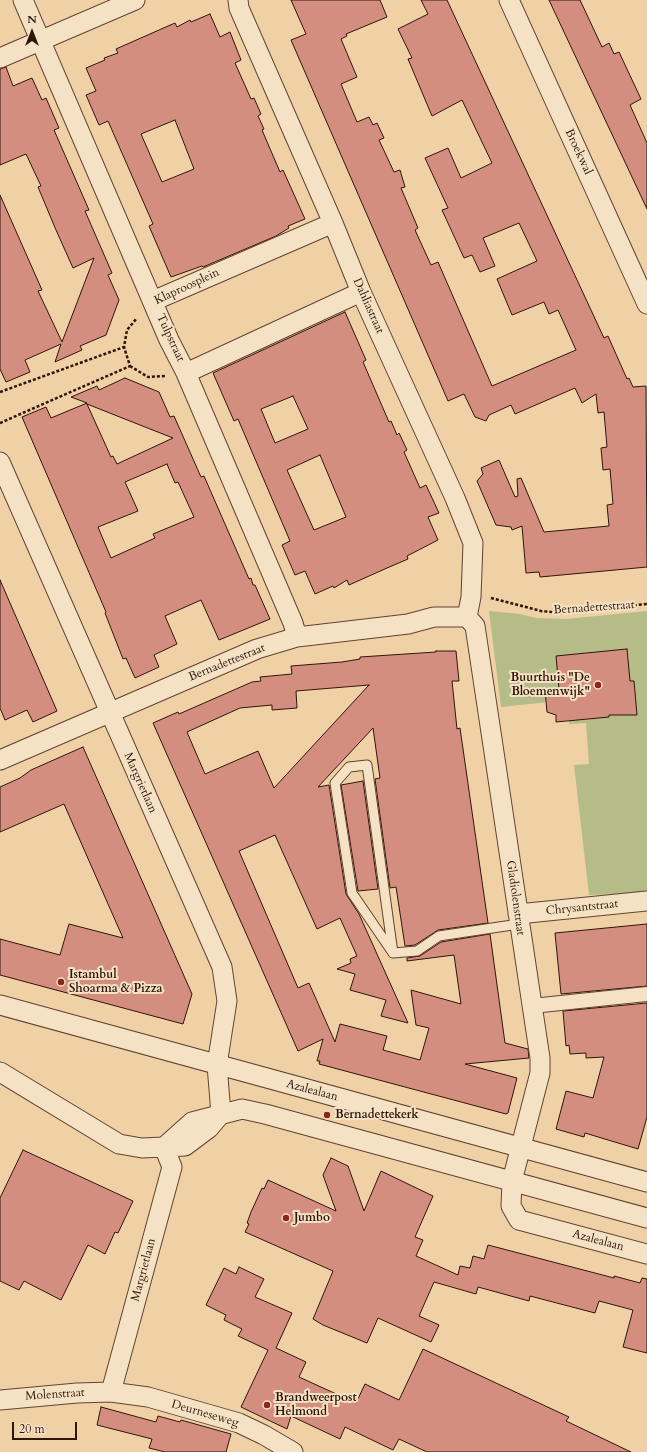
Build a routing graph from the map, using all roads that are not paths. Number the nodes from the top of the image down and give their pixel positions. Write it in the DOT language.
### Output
graph roads {
  1 [pos="23,0"];
  2 [pos="135,0"];
  3 [pos="238,0"];
  4 [pos="508,0"];
  5 [pos="41,40"];
  6 [pos="0,58"];
  7 [pos="333,223"];
  8 [pos="361,292"];
  9 [pos="153,301"];
  10 [pos="647,304"];
  11 [pos="186,374"];
  12 [pos="0,462"];
  13 [pos="467,617"];
  14 [pos="297,636"];
  15 [pos="109,712"];
  16 [pos="0,760"];
  17 [pos="647,901"];
  18 [pos="518,919"];
  19 [pos="393,953"];
  20 [pos="647,994"];
  21 [pos="0,1005"];
  22 [pos="532,1006"];
  23 [pos="217,1065"];
  24 [pos="0,1072"];
  25 [pos="221,1114"];
  26 [pos="164,1147"];
  27 [pos="521,1148"];
  28 [pos="512,1181"];
  29 [pos="647,1182"];
  30 [pos="647,1218"];
  31 [pos="647,1254"];
  32 [pos="111,1392"];
  33 [pos="0,1400"];
  34 [pos="293,1452"];
  1 -- 5 [label="street, Tulpstraat"];
  2 -- 5 [label="street"];
  3 -- 7 [label="street, Dahliastraat"];
  4 -- 10 [label="street, Broekwal"];
  5 -- 6 [label="street"];
  5 -- 9 [label="street, Tulpstraat"];
  7 -- 8 [label="street, Dahliastraat"];
  7 -- 9 [label="street, Klaproosplein"];
  8 -- 11 [label="street"];
  8 -- 13 [label="street, Dahliastraat"];
  9 -- 11 [label="street, Tulpstraat"];
  11 -- 14 [label="street, Tulpstraat"];
  12 -- 15 [label="street, Margrietlaan"];
  13 -- 14 [label="street, Bernadettestraat"];
  13 -- 18 [label="street, Gladiolenstraat"];
  14 -- 15 [label="street, Bernadettestraat"];
  15 -- 16 [label="street, Bernadettestraat"];
  15 -- 23 [label="street, Margrietlaan"];
  17 -- 18 [label="street, Chrysantstraat"];
  18 -- 19 [label="lane"];
  18 -- 22 [label="street, Gladiolenstraat"];
  19 -- 19 [label="lane"];
  20 -- 22 [label="street"];
  21 -- 23 [label="street, Azalealaan"];
  22 -- 27 [label="street, Gladiolenstraat"];
  23 -- 25 [label="street, Margrietlaan"];
  23 -- 27 [label="street, Azalealaan"];
  24 -- 26 [label="street"];
  25 -- 26 [label="street"];
  25 -- 28 [label="street"];
  26 -- 32 [label="street, Margrietlaan"];
  27 -- 28 [label="street, Gladiolenstraat"];
  27 -- 29 [label="street, Azalealaan"];
  28 -- 30 [label="street"];
  28 -- 31 [label="street, Azalealaan"];
  32 -- 33 [label="street, Molenstraat"];
  32 -- 34 [label="street, Deurneseweg"];
}
